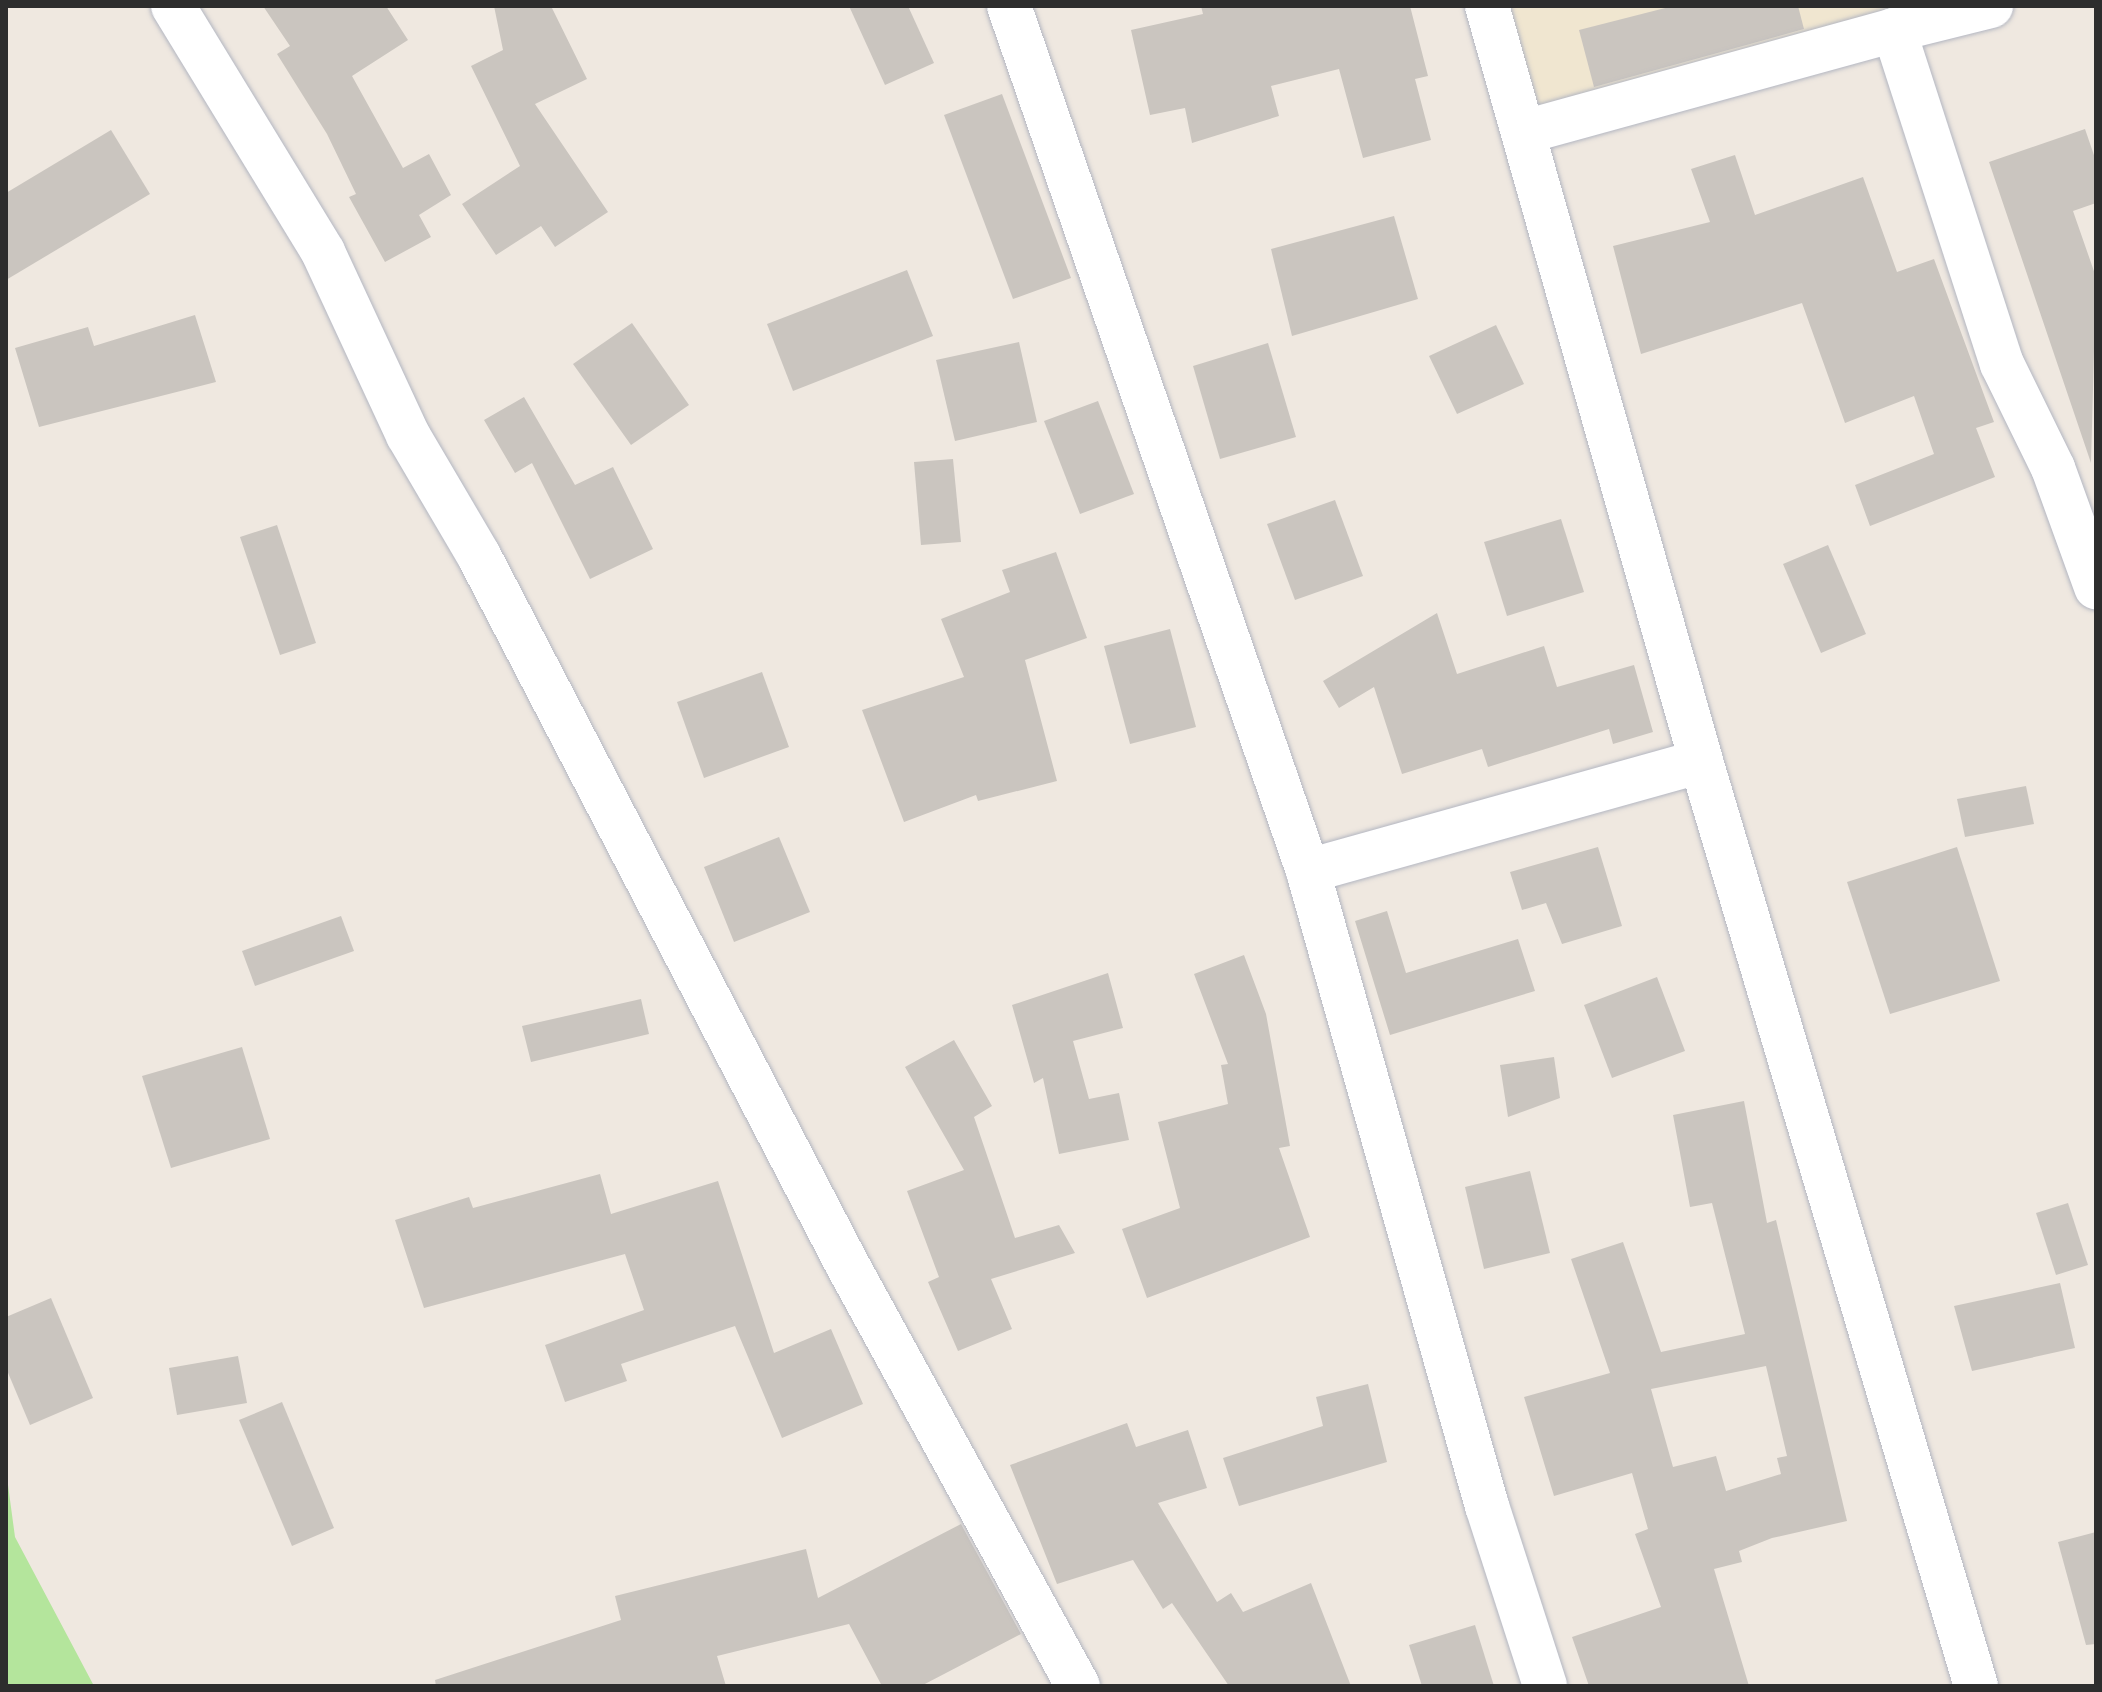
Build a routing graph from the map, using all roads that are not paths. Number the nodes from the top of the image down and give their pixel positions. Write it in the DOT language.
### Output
graph roads {
  1 [pos="173,6"];
  2 [pos="1009,6"];
  3 [pos="1487,6"];
  4 [pos="1991,6"];
  5 [pos="1894,30"];
  6 [pos="1524,132"];
  7 [pos="2096,587"];
  8 [pos="1701,761"];
  9 [pos="1308,871"];
  10 [pos="1078,1686"];
  11 [pos="1545,1686"];
  12 [pos="1976,1686"];
  1 -- 10 [label="street"];
  2 -- 9 [label="street"];
  3 -- 6 [label="street"];
  4 -- 5 [label="street"];
  5 -- 6 [label="street"];
  5 -- 7 [label="street"];
  6 -- 8 [label="street"];
  8 -- 9 [label="street"];
  8 -- 12 [label="street"];
  9 -- 11 [label="street"];
}
